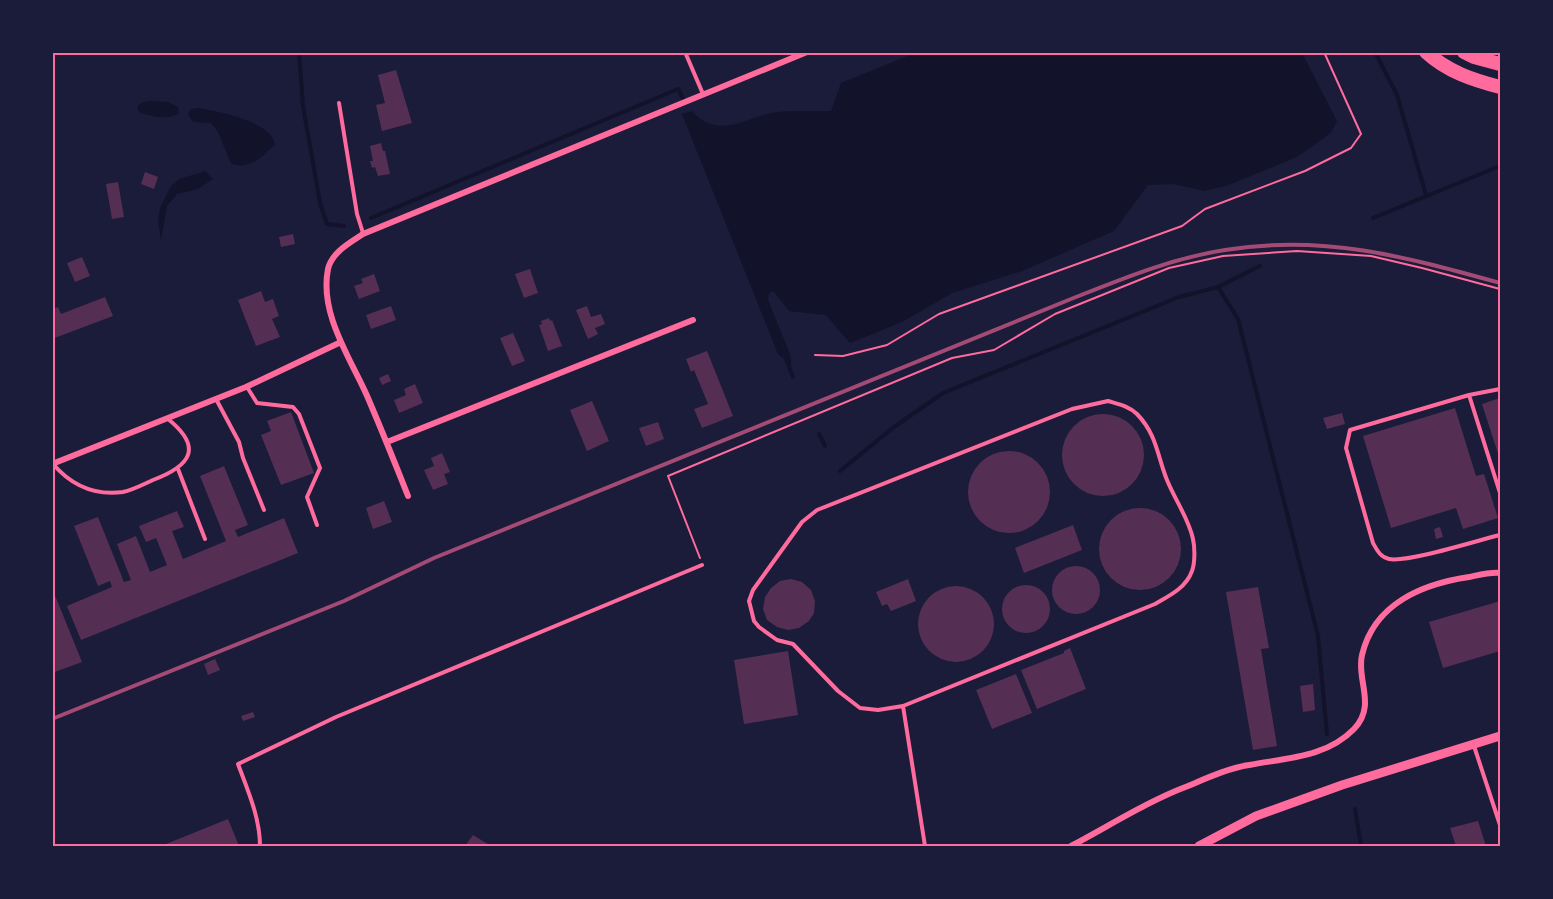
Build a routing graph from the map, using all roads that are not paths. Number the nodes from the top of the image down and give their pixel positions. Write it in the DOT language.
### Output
graph roads {
  1 [pos="685,52"];
  2 [pos="807,52"];
  3 [pos="1426,52"];
  4 [pos="1464,52"];
  5 [pos="1500,64"];
  6 [pos="1500,87"];
  7 [pos="704,94"];
  8 [pos="339,103"];
  9 [pos="363,234"];
  10 [pos="693,320"];
  11 [pos="340,342"];
  12 [pos="246,387"];
  13 [pos="1500,389"];
  14 [pos="1469,395"];
  15 [pos="216,399"];
  16 [pos="167,418"];
  17 [pos="387,442"];
  18 [pos="53,464"];
  19 [pos="178,469"];
  20 [pos="1500,493"];
  21 [pos="408,496"];
  22 [pos="264,510"];
  23 [pos="317,525"];
  24 [pos="1500,535"];
  25 [pos="205,539"];
  26 [pos="702,565"];
  27 [pos="1500,573"];
  28 [pos="903,706"];
  29 [pos="1500,736"];
  30 [pos="1473,745"];
  31 [pos="1500,825"];
  32 [pos="260,846"];
  33 [pos="925,846"];
  34 [pos="1071,846"];
  35 [pos="1199,846"];
  1 -- 7 [label="lane"];
  2 -- 7 [label="street"];
  3 -- 6 [label="highway"];
  4 -- 5 [label="highway"];
  7 -- 9 [label="street"];
  8 -- 9 [label="lane"];
  9 -- 11 [label="street"];
  10 -- 17 [label="street"];
  11 -- 12 [label="street"];
  11 -- 17 [label="street"];
  12 -- 15 [label="street"];
  12 -- 23 [label="lane"];
  13 -- 14 [label="lane"];
  14 -- 20 [label="lane"];
  14 -- 24 [label="lane"];
  15 -- 16 [label="street"];
  15 -- 22 [label="lane"];
  16 -- 18 [label="street"];
  16 -- 19 [label="lane"];
  17 -- 21 [label="street"];
  18 -- 19 [label="lane"];
  19 -- 25 [label="lane"];
  26 -- 32 [label="lane"];
  27 -- 34 [label="street"];
  28 -- 28 [label="lane"];
  28 -- 33 [label="lane"];
  29 -- 30 [label="street"];
  30 -- 31 [label="lane"];
  30 -- 35 [label="street"];
}
